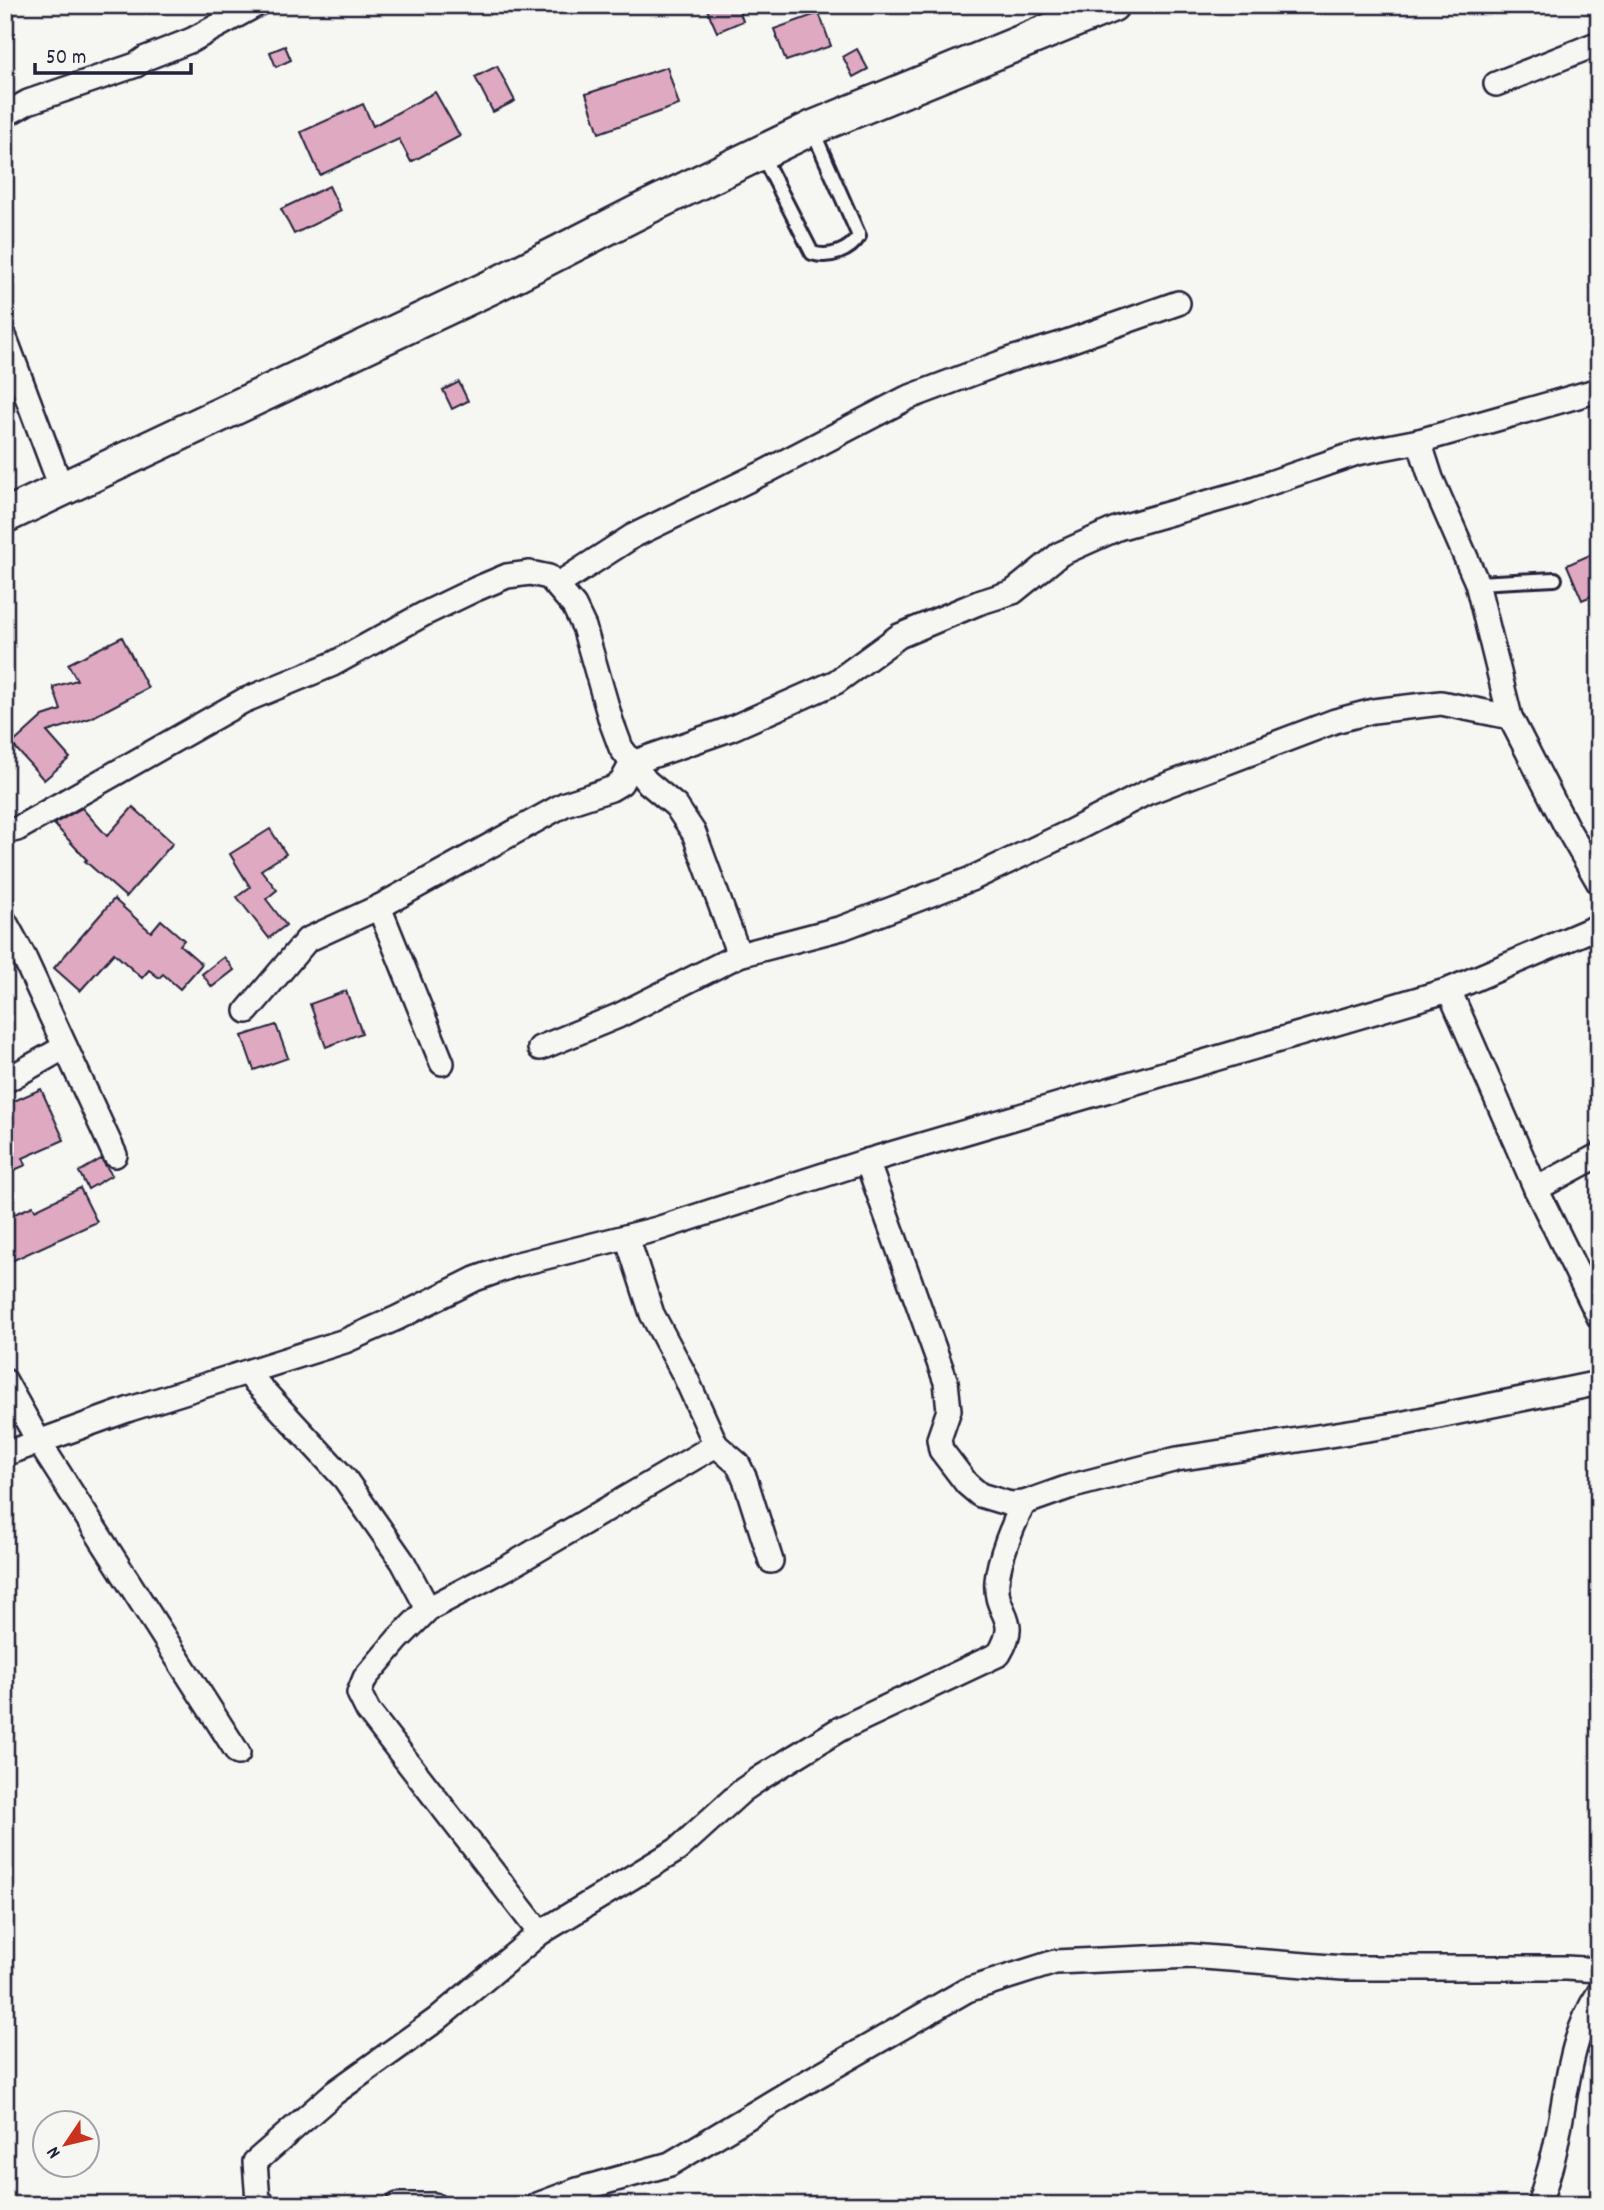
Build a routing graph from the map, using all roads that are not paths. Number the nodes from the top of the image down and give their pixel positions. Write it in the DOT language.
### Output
graph roads {
  1 [pos="256,5"];
  2 [pos="1112,5"];
  3 [pos="1599,43"];
  4 [pos="1496,84"];
  5 [pos="5,115"];
  6 [pos="812,128"];
  7 [pos="760,152"];
  8 [pos="1178,303"];
  9 [pos="5,338"];
  10 [pos="1599,390"];
  11 [pos="1419,442"];
  12 [pos="62,490"];
  13 [pos="5,516"];
  14 [pos="1555,579"];
  15 [pos="1477,583"];
  16 [pos="557,585"];
  17 [pos="1510,717"];
  18 [pos="632,763"];
  19 [pos="5,832"];
  20 [pos="1599,883"];
  21 [pos="379,906"];
  22 [pos="5,922"];
  23 [pos="1599,926"];
  24 [pos="739,955"];
  25 [pos="1449,990"];
  26 [pos="247,1010"];
  27 [pos="65,1046"];
  28 [pos="540,1048"];
  29 [pos="442,1062"];
  30 [pos="5,1081"];
  31 [pos="115,1155"];
  32 [pos="1599,1155"];
  33 [pos="867,1161"];
  34 [pos="1536,1189"];
  35 [pos="627,1237"];
  36 [pos="1599,1317"];
  37 [pos="247,1373"];
  38 [pos="5,1381"];
  39 [pos="1599,1383"];
  40 [pos="39,1442"];
  41 [pos="716,1445"];
  42 [pos="5,1454"];
  43 [pos="1024,1503"];
  44 [pos="771,1561"];
  45 [pos="428,1609"];
  46 [pos="238,1753"];
  47 [pos="540,1933"];
  48 [pos="1599,1970"];
  49 [pos="1599,1993"];
  50 [pos="265,2205"];
  51 [pos="398,2205"];
  52 [pos="434,2205"];
  53 [pos="537,2205"];
  54 [pos="1539,2205"];
  1 -- 5 [label="street"];
  2 -- 6 [label="main road"];
  3 -- 4 [label="street"];
  6 -- 7 [label="main road"];
  6 -- 7 [label="lane"];
  7 -- 12 [label="main road"];
  8 -- 16 [label="street"];
  9 -- 12 [label="street"];
  10 -- 11 [label="street"];
  11 -- 15 [label="street"];
  11 -- 18 [label="street"];
  12 -- 13 [label="main road"];
  14 -- 15 [label="lane"];
  15 -- 17 [label="street"];
  16 -- 18 [label="street"];
  16 -- 19 [label="street"];
  17 -- 20 [label="street"];
  17 -- 24 [label="street"];
  18 -- 21 [label="street"];
  18 -- 24 [label="street"];
  21 -- 26 [label="street"];
  21 -- 29 [label="street"];
  22 -- 27 [label="street"];
  23 -- 25 [label="street"];
  24 -- 28 [label="street"];
  25 -- 33 [label="street"];
  25 -- 34 [label="street"];
  27 -- 30 [label="street"];
  27 -- 31 [label="street"];
  32 -- 34 [label="street"];
  33 -- 35 [label="street"];
  33 -- 43 [label="street"];
  34 -- 36 [label="street"];
  35 -- 37 [label="street"];
  35 -- 41 [label="street"];
  37 -- 40 [label="street"];
  37 -- 45 [label="street"];
  38 -- 40 [label="street"];
  39 -- 43 [label="street"];
  40 -- 42 [label="street"];
  40 -- 46 [label="street"];
  41 -- 44 [label="street"];
  41 -- 45 [label="street"];
  43 -- 47 [label="street"];
  45 -- 47 [label="street"];
  47 -- 50 [label="street"];
  48 -- 53 [label="street"];
  49 -- 54 [label="street"];
  51 -- 52 [label="street"];
}
